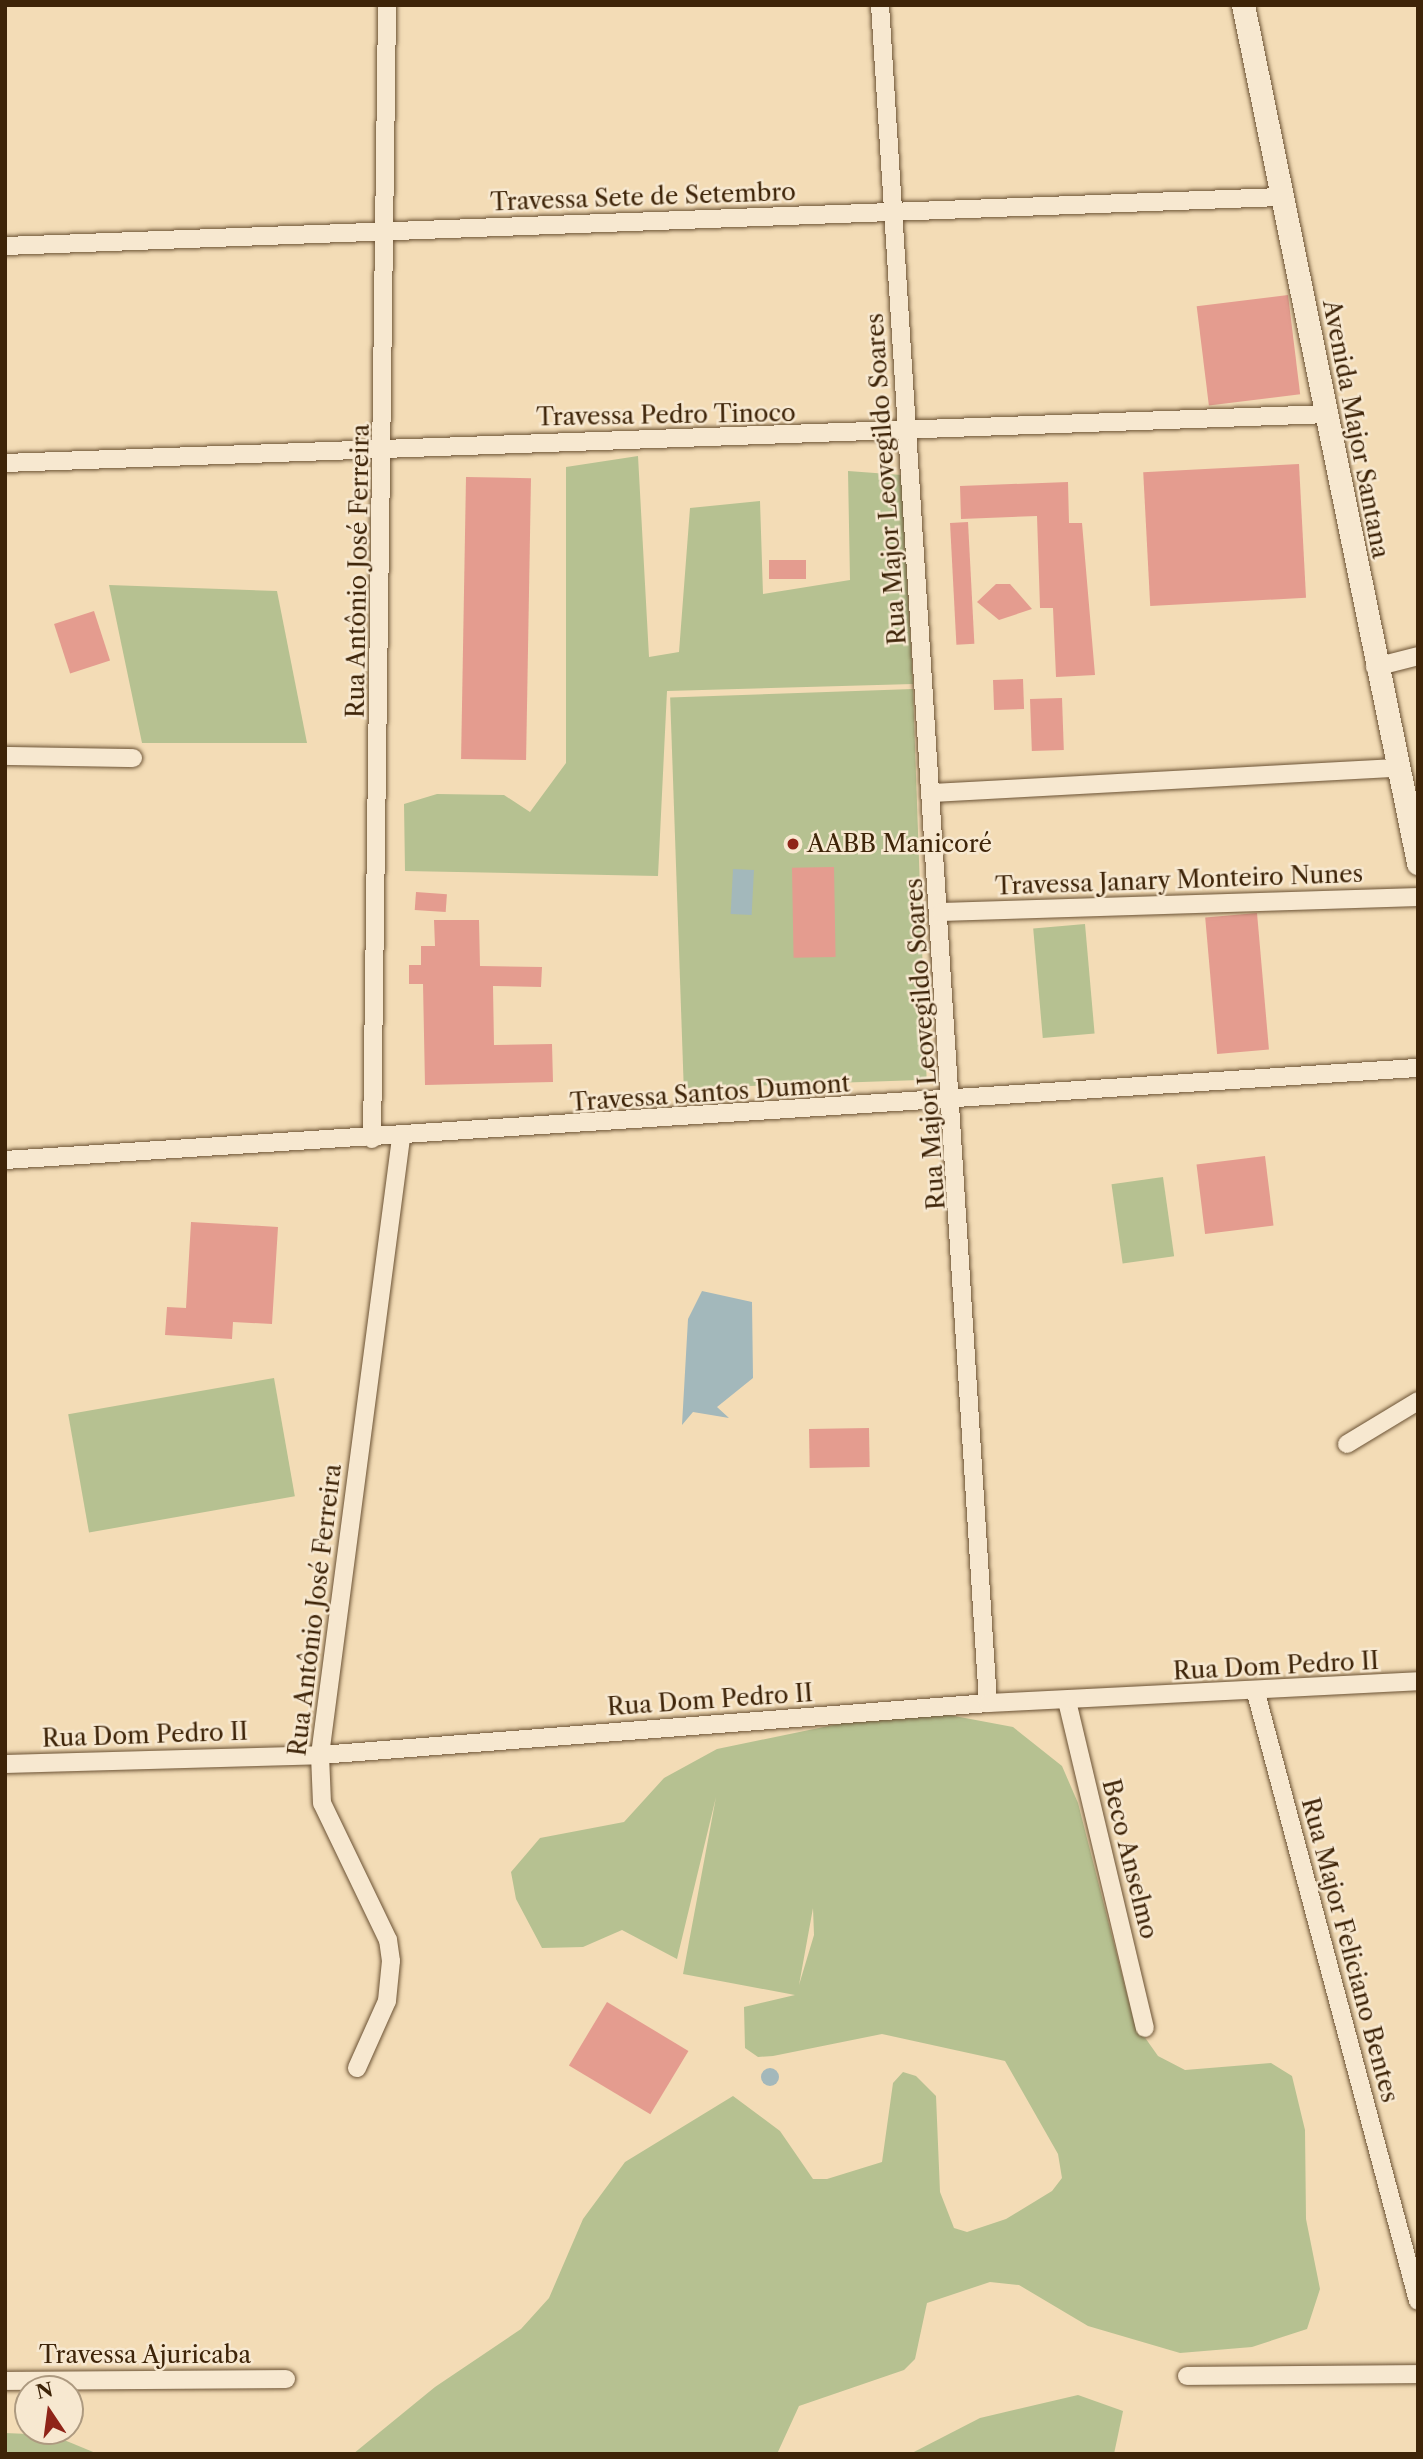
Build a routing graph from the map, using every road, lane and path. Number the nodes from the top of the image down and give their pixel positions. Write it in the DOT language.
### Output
graph roads {
  1 [pos="387,5"];
  2 [pos="880,5"];
  3 [pos="1242,5"];
  4 [pos="1282,197"];
  5 [pos="894,213"];
  6 [pos="387,230"];
  7 [pos="5,246"];
  8 [pos="1328,414"];
  9 [pos="905,434"];
  10 [pos="385,447"];
  11 [pos="5,463"];
  12 [pos="1418,656"];
  13 [pos="1376,667"];
  14 [pos="5,756"];
  15 [pos="133,758"];
  16 [pos="1396,768"];
  17 [pos="932,793"];
  18 [pos="1418,863"];
  19 [pos="1418,897"];
  20 [pos="942,912"];
  21 [pos="1418,1068"];
  22 [pos="953,1102"];
  23 [pos="401,1138"];
  24 [pos="372,1139"];
  25 [pos="5,1160"];
  26 [pos="1418,1401"];
  27 [pos="1347,1444"];
  28 [pos="1418,1681"];
  29 [pos="1256,1693"];
  30 [pos="1066,1701"];
  31 [pos="988,1703"];
  32 [pos="320,1755"];
  33 [pos="5,1764"];
  34 [pos="1145,2028"];
  35 [pos="357,2068"];
  36 [pos="1418,2301"];
  37 [pos="1418,2374"];
  38 [pos="1187,2376"];
  39 [pos="286,2379"];
  40 [pos="5,2381"];
  1 -- 6 [label="street, Rua Antônio José Ferreira"];
  2 -- 5 [label="street, Rua Major Leovegildo Soares"];
  3 -- 4 [label="street, Avenida Major Santana"];
  4 -- 5 [label="street, Travessa Sete de Setembro"];
  4 -- 8 [label="street, Avenida Major Santana"];
  5 -- 6 [label="street, Travessa Sete de Setembro"];
  5 -- 9 [label="street, Rua Major Leovegildo Soares"];
  6 -- 7 [label="street, Travessa Sete de Setembro"];
  6 -- 10 [label="street, Rua Antônio José Ferreira"];
  8 -- 9 [label="street, Travessa Pedro Tinoco"];
  8 -- 13 [label="street, Avenida Major Santana"];
  9 -- 10 [label="street, Travessa Pedro Tinoco"];
  9 -- 17 [label="street, Rua Major Leovegildo Soares"];
  10 -- 11 [label="street, Travessa Pedro Tinoco"];
  10 -- 24 [label="street, Rua Antônio José Ferreira"];
  12 -- 13 [label="street"];
  13 -- 16 [label="street, Avenida Major Santana"];
  14 -- 15 [label="street"];
  16 -- 17 [label="street"];
  16 -- 18 [label="street, Avenida Major Santana"];
  17 -- 20 [label="street, Rua Major Leovegildo Soares"];
  19 -- 20 [label="street, Travessa Janary Monteiro Nunes"];
  20 -- 22 [label="street, Rua Major Leovegildo Soares"];
  21 -- 22 [label="street, Travessa Santos Dumont"];
  22 -- 23 [label="street, Travessa Santos Dumont"];
  22 -- 31 [label="street, Rua Major Leovegildo Soares"];
  23 -- 24 [label="street, Travessa Santos Dumont"];
  23 -- 32 [label="street, Rua Antônio José Ferreira"];
  24 -- 25 [label="street, Travessa Santos Dumont"];
  26 -- 27 [label="street"];
  28 -- 29 [label="street, Rua Dom Pedro II"];
  29 -- 30 [label="street, Rua Dom Pedro II"];
  29 -- 36 [label="street, Rua Major Feliciano Bentes"];
  30 -- 31 [label="street, Rua Dom Pedro II"];
  30 -- 34 [label="street, Beco Anselmo"];
  31 -- 32 [label="street, Rua Dom Pedro II"];
  32 -- 33 [label="street, Rua Dom Pedro II"];
  32 -- 35 [label="street, Rua Antônio José Ferreira"];
  37 -- 38 [label="street"];
  39 -- 40 [label="street, Travessa Ajuricaba"];
}
